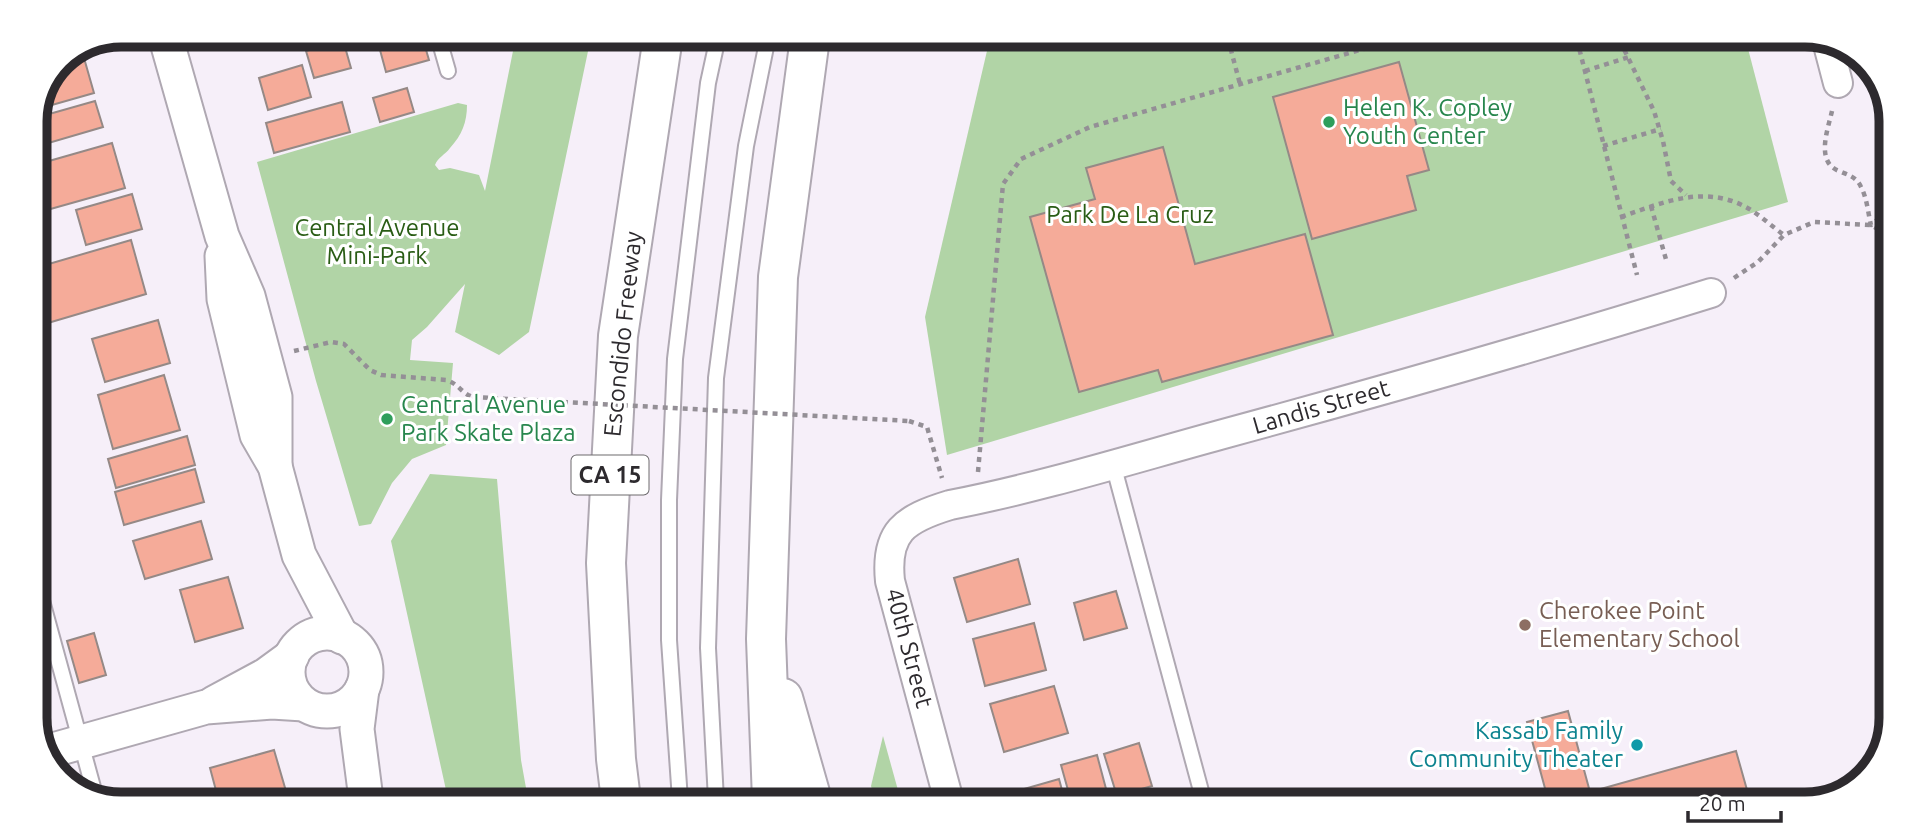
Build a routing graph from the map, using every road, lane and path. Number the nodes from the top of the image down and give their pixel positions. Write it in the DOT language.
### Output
graph roads {
  1 [pos="167,47"];
  2 [pos="441,47"];
  3 [pos="661,47"];
  4 [pos="716,47"];
  5 [pos="766,47"];
  6 [pos="809,47"];
  7 [pos="1230,47"];
  8 [pos="1370,47"];
  9 [pos="1579,47"];
  10 [pos="1623,47"];
  11 [pos="1829,52"];
  12 [pos="1629,57"];
  13 [pos="448,71"];
  14 [pos="1584,71"];
  15 [pos="1838,83"];
  16 [pos="1240,84"];
  17 [pos="1661,129"];
  18 [pos="1603,146"];
  19 [pos="1686,195"];
  20 [pos="1651,206"];
  21 [pos="1620,217"];
  22 [pos="1879,218"];
  23 [pos="1871,225"];
  24 [pos="1879,230"];
  25 [pos="1784,235"];
  26 [pos="222,236"];
  27 [pos="1667,262"];
  28 [pos="1758,262"];
  29 [pos="1637,275"];
  30 [pos="1711,293"];
  31 [pos="265,359"];
  32 [pos="1112,464"];
  33 [pos="275,466"];
  34 [pos="951,506"];
  35 [pos="299,555"];
  36 [pos="47,618"];
  37 [pos="342,637"];
  38 [pos="766,639"];
  39 [pos="296,650"];
  40 [pos="362,689"];
  41 [pos="308,706"];
  42 [pos="206,707"];
  43 [pos="82,742"];
  44 [pos="55,750"];
  45 [pos="93,786"];
  46 [pos="363,792"];
  47 [pos="365,792"];
  48 [pos="620,792"];
  49 [pos="679,792"];
  50 [pos="716,792"];
  51 [pos="772,792"];
  52 [pos="810,792"];
  53 [pos="947,792"];
  54 [pos="1201,792"];
  1 -- 26 [label="street"];
  2 -- 13 [label="lane"];
  3 -- 48 [label="highway, Escondido Freeway / CA 15"];
  4 -- 49 [label="lane"];
  5 -- 50 [label="lane"];
  6 -- 38 [label="highway"];
  7 -- 16 [label="path"];
  8 -- 16 [label="path"];
  9 -- 14 [label="path"];
  10 -- 12 [label="path"];
  11 -- 15 [label="street"];
  12 -- 14 [label="path"];
  12 -- 17 [label="path"];
  14 -- 18 [label="path"];
  15 -- 23 [label="path"];
  16 -- 34 [label="path"];
  17 -- 18 [label="path"];
  17 -- 19 [label="path"];
  18 -- 21 [label="path"];
  19 -- 20 [label="path"];
  19 -- 25 [label="path"];
  20 -- 21 [label="path"];
  20 -- 27 [label="path"];
  21 -- 29 [label="path"];
  22 -- 23 [label="path"];
  23 -- 24 [label="path"];
  23 -- 25 [label="path"];
  25 -- 28 [label="path"];
  26 -- 31 [label="street"];
  26 -- 33 [label="street"];
  30 -- 32 [label="street, Landis Street"];
  31 -- 33 [label="street"];
  31 -- 34 [label="path, bridge"];
  32 -- 34 [label="street, Landis Street"];
  32 -- 54 [label="lane"];
  33 -- 35 [label="street"];
  34 -- 53 [label="street, 40th Street"];
  35 -- 37 [label="street"];
  35 -- 39 [label="street"];
  36 -- 43 [label="lane"];
  37 -- 39 [label="street"];
  37 -- 40 [label="street"];
  38 -- 51 [label="highway"];
  38 -- 52 [label="highway"];
  39 -- 41 [label="street"];
  39 -- 42 [label="street"];
  40 -- 41 [label="street"];
  40 -- 47 [label="street"];
  41 -- 42 [label="street"];
  41 -- 46 [label="street"];
  42 -- 43 [label="street"];
  43 -- 44 [label="street"];
  43 -- 45 [label="lane"];
}
